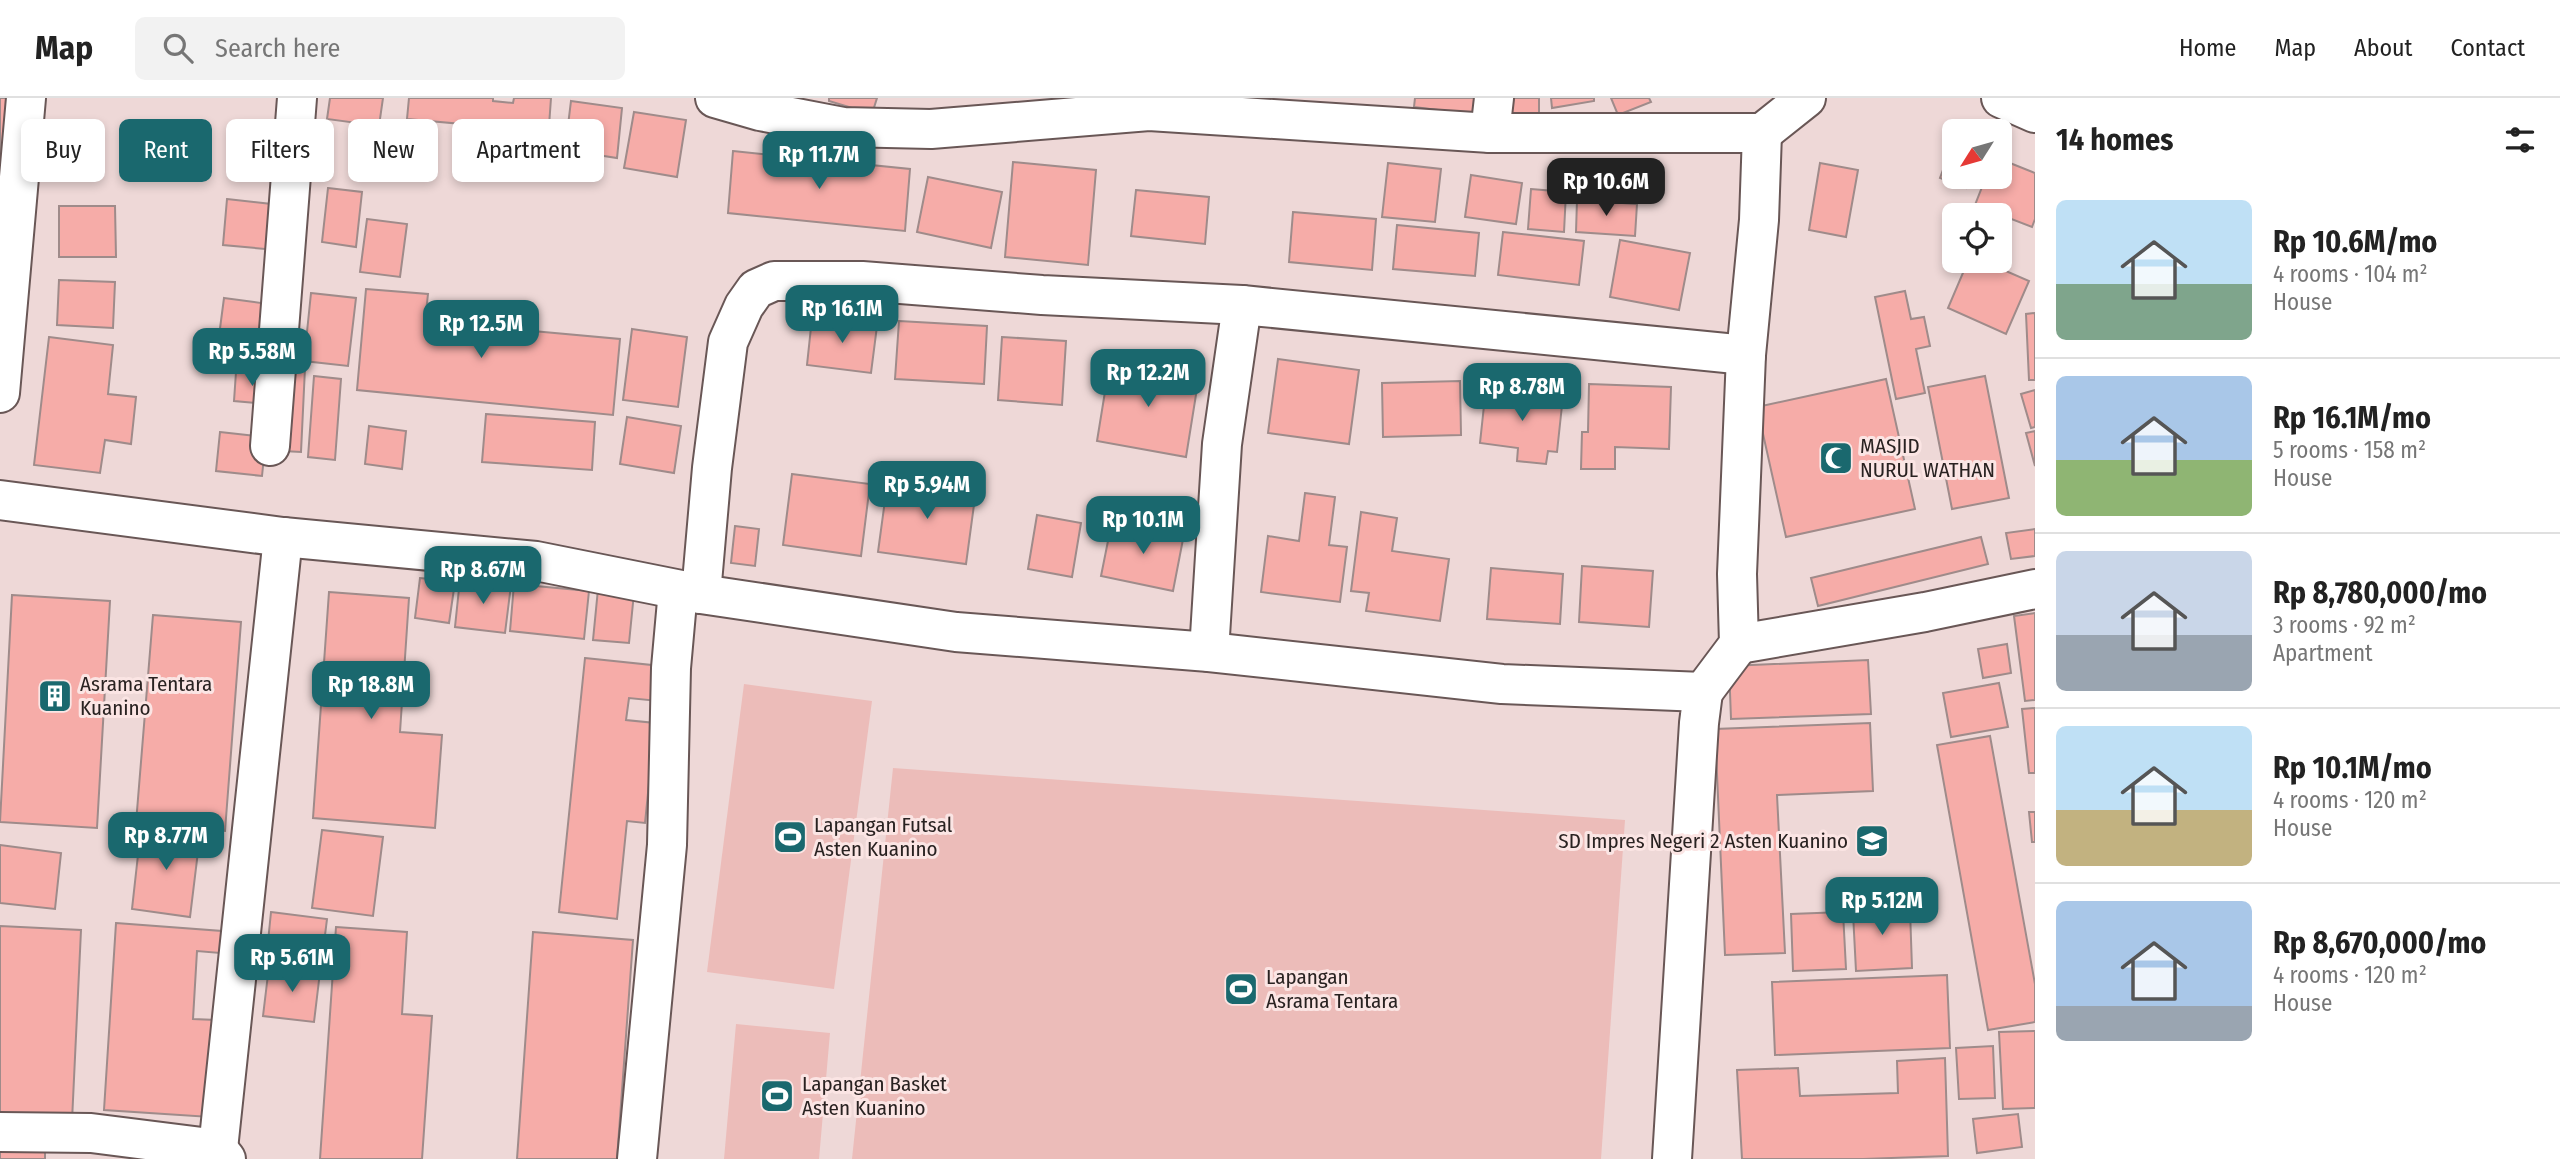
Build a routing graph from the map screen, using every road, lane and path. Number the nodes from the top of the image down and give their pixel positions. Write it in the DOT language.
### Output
graph roads {
  1 [pos="26,98"];
  2 [pos="297,98"];
  3 [pos="715,98"];
  4 [pos="1806,98"];
  5 [pos="2001,98"];
  6 [pos="2035,113"];
  7 [pos="1492,115"];
  8 [pos="1762,133"];
  9 [pos="1242,305"];
  10 [pos="1746,355"];
  11 [pos="0,393"];
  12 [pos="270,446"];
  13 [pos="0,500"];
  14 [pos="283,537"];
  15 [pos="2035,589"];
  16 [pos="690,592"];
  17 [pos="1739,644"];
  18 [pos="1209,652"];
  19 [pos="1703,692"];
  20 [pos="0,1132"];
  21 [pos="222,1154"];
  22 [pos="637,1159"];
  23 [pos="1672,1159"];
  1 -- 11 [label="street"];
  2 -- 12 [label="street"];
  3 -- 7 [label="street"];
  4 -- 8 [label="street"];
  5 -- 6 [label="street"];
  7 -- 8 [label="street"];
  8 -- 10 [label="street"];
  9 -- 10 [label="street"];
  9 -- 16 [label="street"];
  9 -- 18 [label="street"];
  10 -- 17 [label="street"];
  13 -- 14 [label="street"];
  14 -- 16 [label="street"];
  14 -- 21 [label="street"];
  15 -- 17 [label="street"];
  16 -- 18 [label="street"];
  16 -- 22 [label="street"];
  17 -- 19 [label="street"];
  18 -- 19 [label="street"];
  19 -- 23 [label="street"];
  20 -- 21 [label="street"];
}
